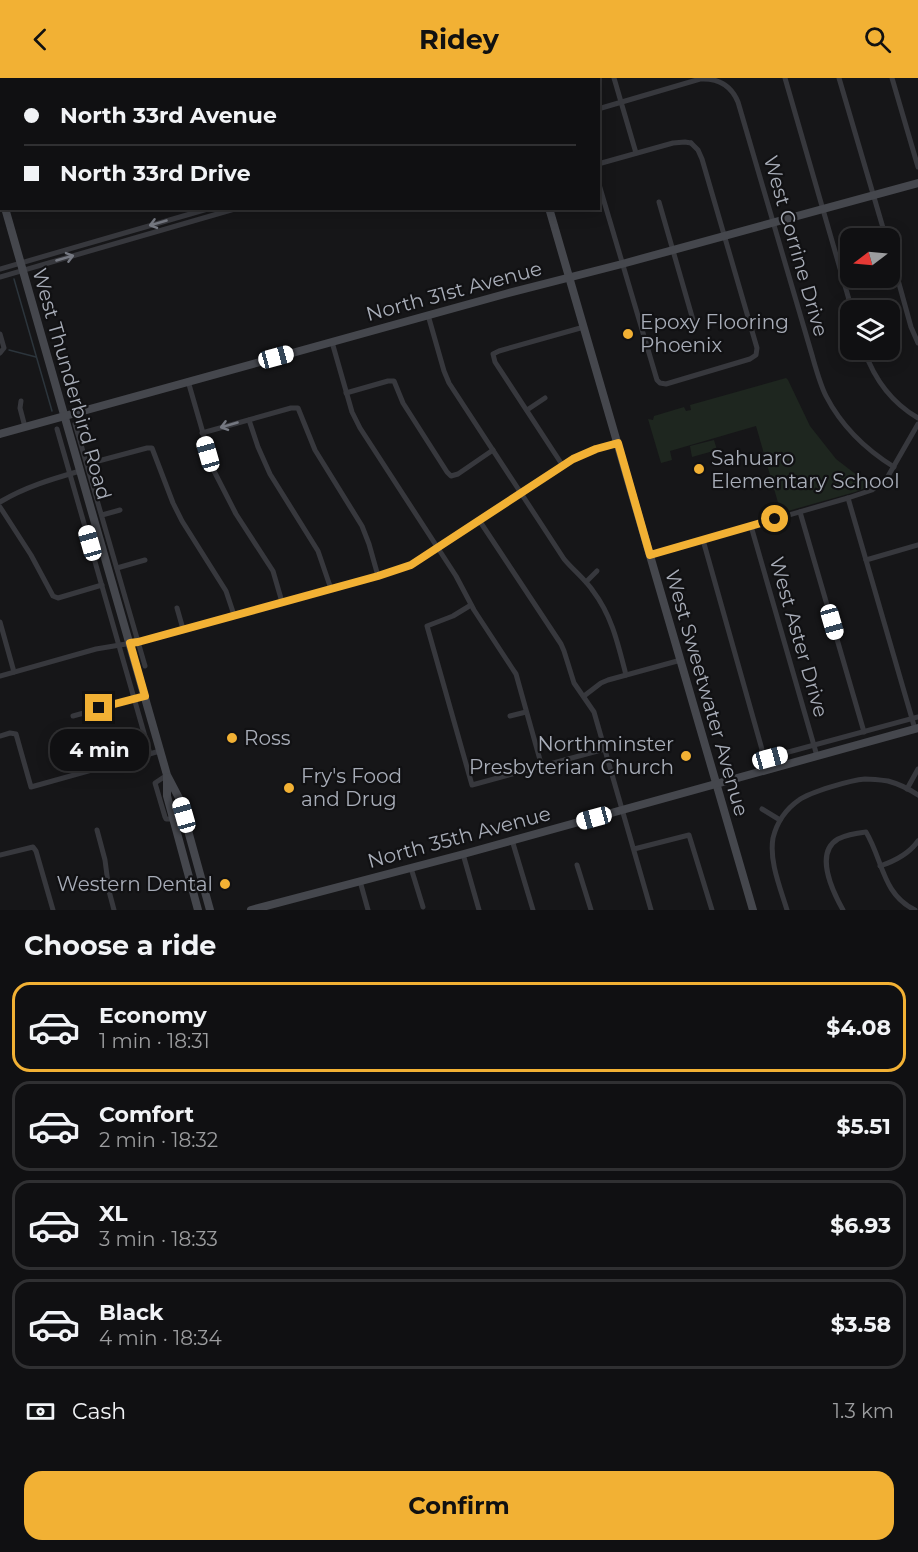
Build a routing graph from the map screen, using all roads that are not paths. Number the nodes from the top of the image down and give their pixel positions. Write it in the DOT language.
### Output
graph roads {
  1 [pos="614,78"];
  2 [pos="785,78"];
  3 [pos="839,78"];
  4 [pos="892,78"];
  5 [pos="724,80"];
  6 [pos="621,102"];
  7 [pos="600,108"];
  8 [pos="636,153"];
  9 [pos="600,163"];
  10 [pos="918,167"];
  11 [pos="918,183"];
  12 [pos="600,189"];
  13 [pos="873,195"];
  14 [pos="659,202"];
  15 [pos="823,208"];
  16 [pos="6,210"];
  17 [pos="205,210"];
  18 [pos="231,210"];
  19 [pos="550,210"];
  20 [pos="773,222"];
  21 [pos="883,228"];
  22 [pos="724,236"];
  23 [pos="674,250"];
  24 [pos="622,264"];
  25 [pos="21,267"];
  26 [pos="0,269"];
  27 [pos="0,277"];
  28 [pos="570,278"];
  29 [pos="900,287"];
  30 [pos="849,300"];
  31 [pos="428,315"];
  32 [pos="693,320"];
  33 [pos="584,327"];
  34 [pos="0,334"];
  35 [pos="332,342"];
  36 [pos="918,343"];
  37 [pos="1,352"];
  38 [pos="868,360"];
  39 [pos="188,381"];
  40 [pos="346,393"];
  41 [pos="545,398"];
  42 [pos="21,401"];
  43 [pos="527,410"];
  44 [pos="64,416"];
  45 [pos="918,418"];
  46 [pos="249,420"];
  47 [pos="75,424"];
  48 [pos="918,424"];
  49 [pos="25,427"];
  50 [pos="57,429"];
  51 [pos="202,433"];
  52 [pos="0,434"];
  53 [pos="618,443"];
  54 [pos="493,450"];
  55 [pos="87,464"];
  56 [pos="563,466"];
  57 [pos="894,467"];
  58 [pos="80,471"];
  59 [pos="70,474"];
  60 [pos="521,493"];
  61 [pos="848,498"];
  62 [pos="0,502"];
  63 [pos="0,507"];
  64 [pos="120,510"];
  65 [pos="800,512"];
  66 [pos="102,515"];
  67 [pos="479,520"];
  68 [pos="751,526"];
  69 [pos="703,540"];
  70 [pos="918,546"];
  71 [pos="438,548"];
  72 [pos="650,555"];
  73 [pos="145,560"];
  74 [pos="866,560"];
  75 [pos="117,568"];
  76 [pos="597,571"];
  77 [pos="378,576"];
  78 [pos="586,582"];
  79 [pos="102,585"];
  80 [pos="330,589"];
  81 [pos="282,602"];
  82 [pos="471,605"];
  83 [pos="177,608"];
  84 [pos="234,615"];
  85 [pos="0,622"];
  86 [pos="183,629"];
  87 [pos="134,642"];
  88 [pos="119,644"];
  89 [pos="681,660"];
  90 [pos="145,666"];
  91 [pos="14,672"];
  92 [pos="626,675"];
  93 [pos="0,676"];
  94 [pos="145,696"];
  95 [pos="584,696"];
  96 [pos="134,698"];
  97 [pos="526,712"];
  98 [pos="74,716"];
  99 [pos="510,716"];
  100 [pos="915,718"];
  101 [pos="916,729"];
  102 [pos="864,732"];
  103 [pos="0,736"];
  104 [pos="814,746"];
  105 [pos="605,749"];
  106 [pos="160,751"];
  107 [pos="150,754"];
  108 [pos="817,756"];
  109 [pos="542,767"];
  110 [pos="918,769"];
  111 [pos="167,776"];
  112 [pos="716,784"];
  113 [pos="908,789"];
  114 [pos="918,795"];
  115 [pos="762,809"];
  116 [pos="623,810"];
  117 [pos="172,815"];
  118 [pos="780,820"];
  119 [pos="98,830"];
  120 [pos="512,840"];
  121 [pos="918,841"];
  122 [pos="192,844"];
  123 [pos="634,849"];
  124 [pos="463,854"];
  125 [pos="0,855"];
  126 [pos="577,865"];
  127 [pos="880,866"];
  128 [pos="411,868"];
  129 [pos="360,881"];
  130 [pos="423,907"];
  131 [pos="53,910"];
  132 [pos="114,910"];
  133 [pos="198,910"];
  134 [pos="210,910"];
  135 [pos="251,910"];
  136 [pos="368,910"];
  137 [pos="479,910"];
  138 [pos="533,910"];
  139 [pos="591,910"];
  140 [pos="651,910"];
  141 [pos="712,910"];
  142 [pos="753,910"];
  143 [pos="787,910"];
  144 [pos="843,910"];
  145 [pos="915,910"];
  1 -- 6 [label="street"];
  2 -- 15 [label="street"];
  3 -- 13 [label="street"];
  4 -- 10 [label="street"];
  5 -- 6 [label="street"];
  5 -- 20 [label="street, West Corrine Drive"];
  6 -- 7 [label="street"];
  6 -- 8 [label="street"];
  8 -- 9 [label="street"];
  8 -- 22 [label="street"];
  11 -- 13 [label="street, North 31st Avenue"];
  12 -- 24 [label="street"];
  13 -- 15 [label="street, North 31st Avenue"];
  13 -- 21 [label="street"];
  14 -- 23 [label="street"];
  15 -- 20 [label="street, North 31st Avenue"];
  15 -- 30 [label="street"];
  16 -- 25 [label="street, West Thunderbird Road"];
  17 -- 25 [label="street, one-way"];
  25 -- 18 [label="street, one-way"];
  19 -- 28 [label="street, West Sweetwater Avenue"];
  20 -- 22 [label="street, North 31st Avenue"];
  20 -- 57 [label="street, West Corrine Drive"];
  22 -- 23 [label="street, North 31st Avenue"];
  22 -- 24 [label="street"];
  23 -- 24 [label="street, North 31st Avenue"];
  23 -- 32 [label="street"];
  24 -- 28 [label="street, North 31st Avenue"];
  25 -- 26 [label="street"];
  25 -- 27 [label="street"];
  25 -- 44 [label="street, West Thunderbird Road"];
  28 -- 31 [label="street, North 31st Avenue"];
  28 -- 33 [label="street, West Sweetwater Avenue"];
  29 -- 36 [label="street"];
  31 -- 35 [label="street, North 31st Avenue"];
  31 -- 54 [label="street"];
  33 -- 43 [label="street"];
  33 -- 53 [label="street, West Sweetwater Avenue"];
  34 -- 37 [label="street"];
  35 -- 39 [label="street, North 31st Avenue"];
  35 -- 40 [label="street"];
  38 -- 45 [label="street"];
  39 -- 44 [label="street, North 31st Avenue"];
  39 -- 51 [label="street"];
  40 -- 54 [label="street"];
  40 -- 71 [label="street"];
  41 -- 43 [label="street"];
  42 -- 49 [label="street"];
  43 -- 56 [label="street"];
  44 -- 49 [label="street, North 31st Avenue"];
  44 -- 58 [label="street, West Thunderbird Road"];
  46 -- 51 [label="street, one-way"];
  46 -- 77 [label="street"];
  46 -- 80 [label="street"];
  47 -- 55 [label="street, West Thunderbird Road"];
  48 -- 57 [label="street"];
  49 -- 52 [label="street, North 31st Avenue"];
  50 -- 59 [label="street, West Thunderbird Road"];
  51 -- 81 [label="street"];
  53 -- 56 [label="street"];
  53 -- 72 [label="street, West Sweetwater Avenue"];
  54 -- 60 [label="street"];
  55 -- 66 [label="street, West Thunderbird Road"];
  55 -- 84 [label="street"];
  56 -- 60 [label="street"];
  57 -- 61 [label="street"];
  58 -- 59 [label="street"];
  58 -- 87 [label="street, West Thunderbird Road"];
  59 -- 62 [label="street"];
  59 -- 79 [label="street, West Thunderbird Road"];
  60 -- 67 [label="street"];
  60 -- 78 [label="street"];
  61 -- 65 [label="street"];
  61 -- 74 [label="street"];
  63 -- 79 [label="street"];
  64 -- 66 [label="street"];
  65 -- 68 [label="street"];
  65 -- 102 [label="street"];
  66 -- 75 [label="street, West Thunderbird Road"];
  67 -- 71 [label="street"];
  67 -- 95 [label="street"];
  68 -- 69 [label="street"];
  68 -- 104 [label="street, West Aster Drive"];
  69 -- 72 [label="street"];
  69 -- 104 [label="street"];
  70 -- 74 [label="street"];
  71 -- 77 [label="street"];
  71 -- 82 [label="street"];
  72 -- 89 [label="street, West Sweetwater Avenue"];
  73 -- 75 [label="street"];
  74 -- 100 [label="street"];
  75 -- 87 [label="street, West Thunderbird Road"];
  76 -- 78 [label="street"];
  77 -- 80 [label="street"];
  78 -- 92 [label="street"];
  79 -- 88 [label="street, West Thunderbird Road"];
  80 -- 81 [label="street"];
  81 -- 84 [label="street"];
  82 -- 97 [label="street"];
  82 -- 109 [label="street"];
  83 -- 86 [label="street"];
  84 -- 86 [label="street"];
  85 -- 91 [label="street"];
  86 -- 87 [label="street"];
  87 -- 88 [label="street"];
  87 -- 90 [label="street, West Thunderbird Road"];
  87 -- 94 [label="street, West Thunderbird Road"];
  88 -- 91 [label="street"];
  88 -- 96 [label="street, West Thunderbird Road"];
  89 -- 92 [label="street"];
  89 -- 112 [label="street, West Sweetwater Avenue"];
  91 -- 93 [label="street"];
  92 -- 95 [label="street"];
  94 -- 96 [label="street"];
  94 -- 106 [label="street, West Thunderbird Road"];
  95 -- 105 [label="street"];
  96 -- 98 [label="street"];
  96 -- 107 [label="street, West Thunderbird Road"];
  97 -- 99 [label="street"];
  97 -- 109 [label="street"];
  100 -- 101 [label="street"];
  100 -- 102 [label="street"];
  101 -- 108 [label="street, North 35th Avenue"];
  102 -- 104 [label="street"];
  103 -- 107 [label="street"];
  104 -- 108 [label="street, West Aster Drive"];
  105 -- 109 [label="street"];
  105 -- 116 [label="street"];
  106 -- 107 [label="street"];
  106 -- 111 [label="street, West Thunderbird Road"];
  108 -- 112 [label="street, North 35th Avenue"];
  110 -- 113 [label="street"];
  111 -- 117 [label="street, West Thunderbird Road"];
  111 -- 122 [label="street, West Thunderbird Road"];
  112 -- 116 [label="street, North 35th Avenue"];
  112 -- 142 [label="street, West Sweetwater Avenue"];
  113 -- 114 [label="street"];
  113 -- 118 [label="street"];
  115 -- 118 [label="street"];
  116 -- 120 [label="street, North 35th Avenue"];
  116 -- 123 [label="street"];
  117 -- 122 [label="street"];
  117 -- 133 [label="street, West Thunderbird Road"];
  118 -- 143 [label="street"];
  119 -- 132 [label="street"];
  120 -- 124 [label="street, North 35th Avenue"];
  120 -- 138 [label="street"];
  121 -- 127 [label="street"];
  122 -- 134 [label="street, West Thunderbird Road"];
  123 -- 140 [label="street"];
  123 -- 141 [label="street"];
  124 -- 128 [label="street, North 35th Avenue"];
  124 -- 137 [label="street"];
  125 -- 131 [label="street"];
  126 -- 139 [label="street"];
  127 -- 144 [label="street"];
  127 -- 145 [label="street"];
  128 -- 129 [label="street, North 35th Avenue"];
  128 -- 130 [label="street"];
  129 -- 135 [label="street, North 35th Avenue"];
  129 -- 136 [label="street"];
}
